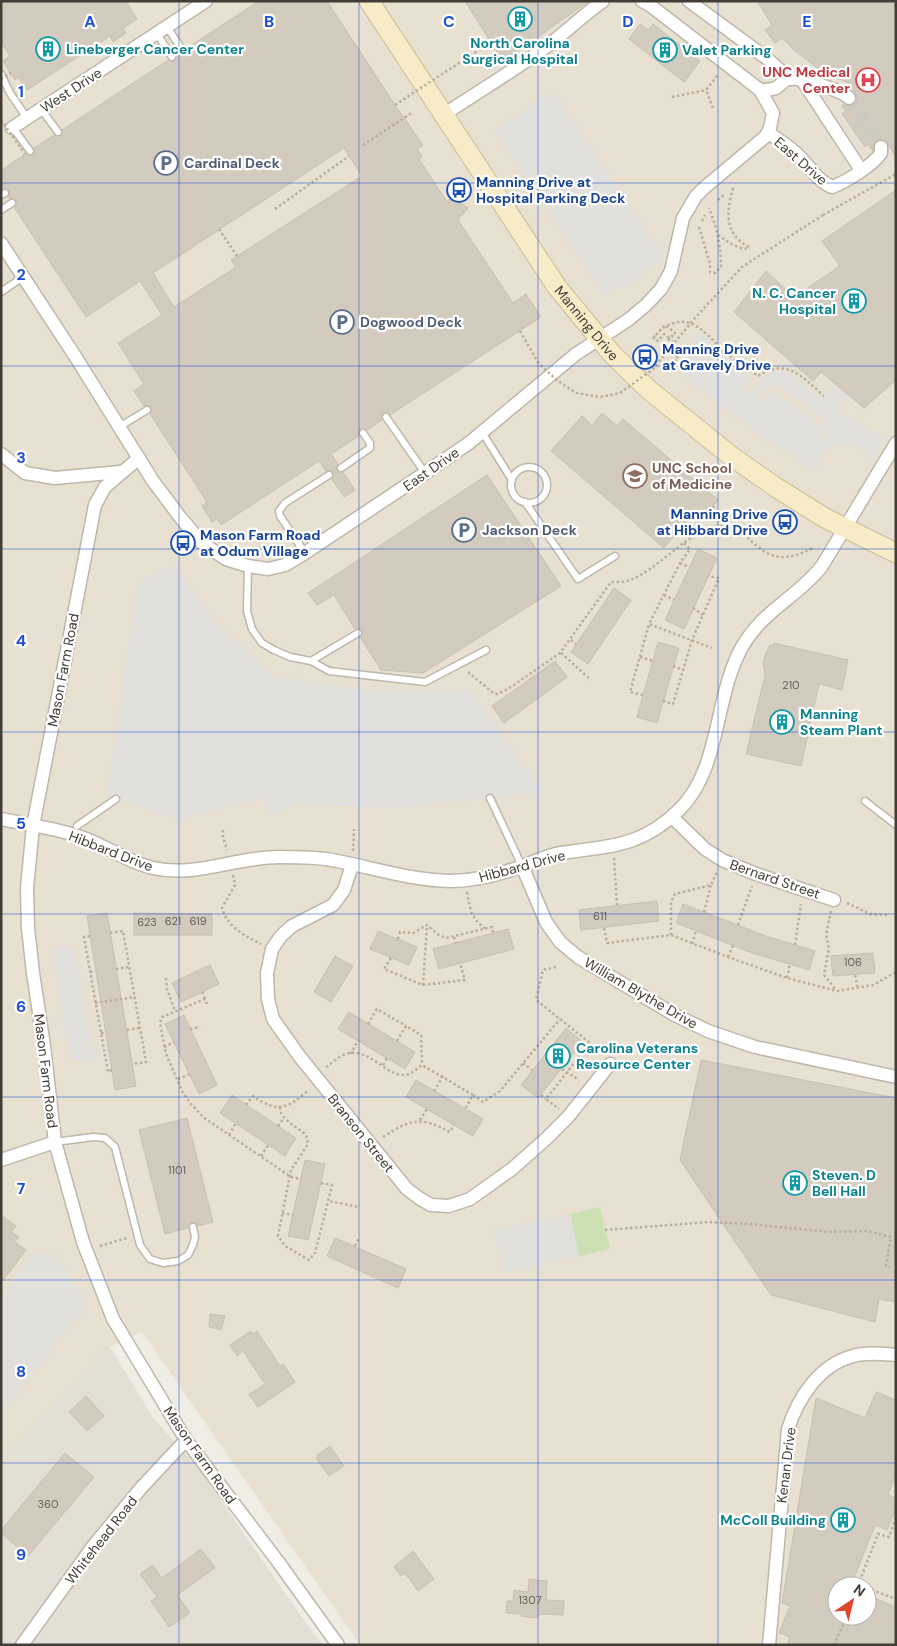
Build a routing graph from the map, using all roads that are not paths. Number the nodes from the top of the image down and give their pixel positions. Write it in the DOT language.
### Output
graph roads {
  1 [pos="206,1"];
  2 [pos="369,1"];
  3 [pos="603,1"];
  4 [pos="642,1"];
  5 [pos="689,1"];
  6 [pos="162,31"];
  7 [pos="183,50"];
  8 [pos="172,57"];
  9 [pos="1,74"];
  10 [pos="796,79"];
  11 [pos="760,90"];
  12 [pos="849,98"];
  13 [pos="41,109"];
  14 [pos="444,115"];
  15 [pos="27,118"];
  16 [pos="8,131"];
  17 [pos="58,132"];
  18 [pos="768,133"];
  19 [pos="881,147"];
  20 [pos="27,153"];
  21 [pos="860,170"];
  22 [pos="12,203"];
  23 [pos="1,210"];
  24 [pos="1,243"];
  25 [pos="23,277"];
  26 [pos="1,292"];
  27 [pos="599,339"];
  28 [pos="147,410"];
  29 [pos="386,417"];
  30 [pos="119,427"];
  31 [pos="482,432"];
  32 [pos="363,433"];
  33 [pos="896,443"];
  34 [pos="1,454"];
  35 [pos="139,458"];
  36 [pos="341,468"];
  37 [pos="120,472"];
  38 [pos="426,474"];
  39 [pos="329,475"];
  40 [pos="512,480"];
  41 [pos="525,502"];
  42 [pos="844,528"];
  43 [pos="305,553"];
  44 [pos="896,553"];
  45 [pos="615,556"];
  46 [pos="248,566"];
  47 [pos="358,633"];
  48 [pos="486,650"];
  49 [pos="311,661"];
  50 [pos="116,798"];
  51 [pos="490,798"];
  52 [pos="865,801"];
  53 [pos="672,817"];
  54 [pos="1,819"];
  55 [pos="896,825"];
  56 [pos="34,826"];
  57 [pos="77,826"];
  58 [pos="352,865"];
  59 [pos="522,866"];
  60 [pos="834,900"];
  61 [pos="610,1064"];
  62 [pos="896,1077"];
  63 [pos="55,1142"];
  64 [pos="1,1160"];
  65 [pos="194,1227"];
  66 [pos="896,1355"];
  67 [pos="186,1440"];
  68 [pos="22,1645"];
  69 [pos="338,1645"];
  70 [pos="769,1645"];
  1 -- 6 [label="street, West Drive"];
  2 -- 14 [label="street, Manning Drive"];
  3 -- 14 [label="street"];
  4 -- 11 [label="street"];
  5 -- 10 [label="street"];
  6 -- 7 [label="lane"];
  6 -- 8 [label="lane"];
  6 -- 13 [label="street, West Drive"];
  9 -- 15 [label="lane"];
  10 -- 11 [label="street"];
  10 -- 12 [label="street"];
  10 -- 21 [label="street"];
  11 -- 18 [label="street"];
  13 -- 15 [label="street, West Drive"];
  13 -- 17 [label="lane"];
  14 -- 27 [label="street, Manning Drive"];
  15 -- 16 [label="street, West Drive"];
  16 -- 20 [label="lane"];
  18 -- 21 [label="street, East Drive"];
  18 -- 27 [label="street, East Drive"];
  19 -- 21 [label="street, East Drive"];
  22 -- 23 [label="lane"];
  24 -- 25 [label="street"];
  25 -- 26 [label="lane"];
  25 -- 30 [label="street"];
  27 -- 31 [label="street, East Drive"];
  27 -- 42 [label="street, Manning Drive"];
  28 -- 30 [label="lane"];
  29 -- 38 [label="lane"];
  30 -- 35 [label="street"];
  31 -- 38 [label="street, East Drive"];
  31 -- 40 [label="lane"];
  32 -- 36 [label="lane"];
  33 -- 42 [label="street, Hibbard Drive"];
  34 -- 37 [label="street"];
  35 -- 37 [label="street, Mason Farm Road"];
  35 -- 46 [label="street, East Drive"];
  37 -- 56 [label="street, Mason Farm Road"];
  38 -- 43 [label="street, East Drive"];
  39 -- 43 [label="lane"];
  40 -- 41 [label="lane"];
  40 -- 41 [label="lane"];
  41 -- 45 [label="lane"];
  42 -- 44 [label="street, Manning Drive"];
  42 -- 53 [label="street, Hibbard Drive"];
  43 -- 46 [label="street, East Drive"];
  46 -- 49 [label="lane"];
  47 -- 49 [label="lane"];
  48 -- 49 [label="lane"];
  50 -- 57 [label="lane"];
  51 -- 59 [label="lane"];
  52 -- 55 [label="lane"];
  53 -- 59 [label="street, Hibbard Drive"];
  53 -- 60 [label="street, Bernard Street"];
  54 -- 56 [label="street, Hibbard Drive"];
  56 -- 58 [label="street, Hibbard Drive"];
  56 -- 63 [label="street, Mason Farm Road"];
  58 -- 59 [label="street, Hibbard Drive"];
  58 -- 61 [label="street, Branson Street"];
  59 -- 62 [label="street, William Blythe Drive"];
  63 -- 64 [label="street"];
  63 -- 65 [label="lane"];
  63 -- 67 [label="street, Mason Farm Road"];
  66 -- 70 [label="street, Kenan Drive"];
  67 -- 68 [label="street, Whitehead Road"];
  67 -- 69 [label="street, Mason Farm Road"];
}
